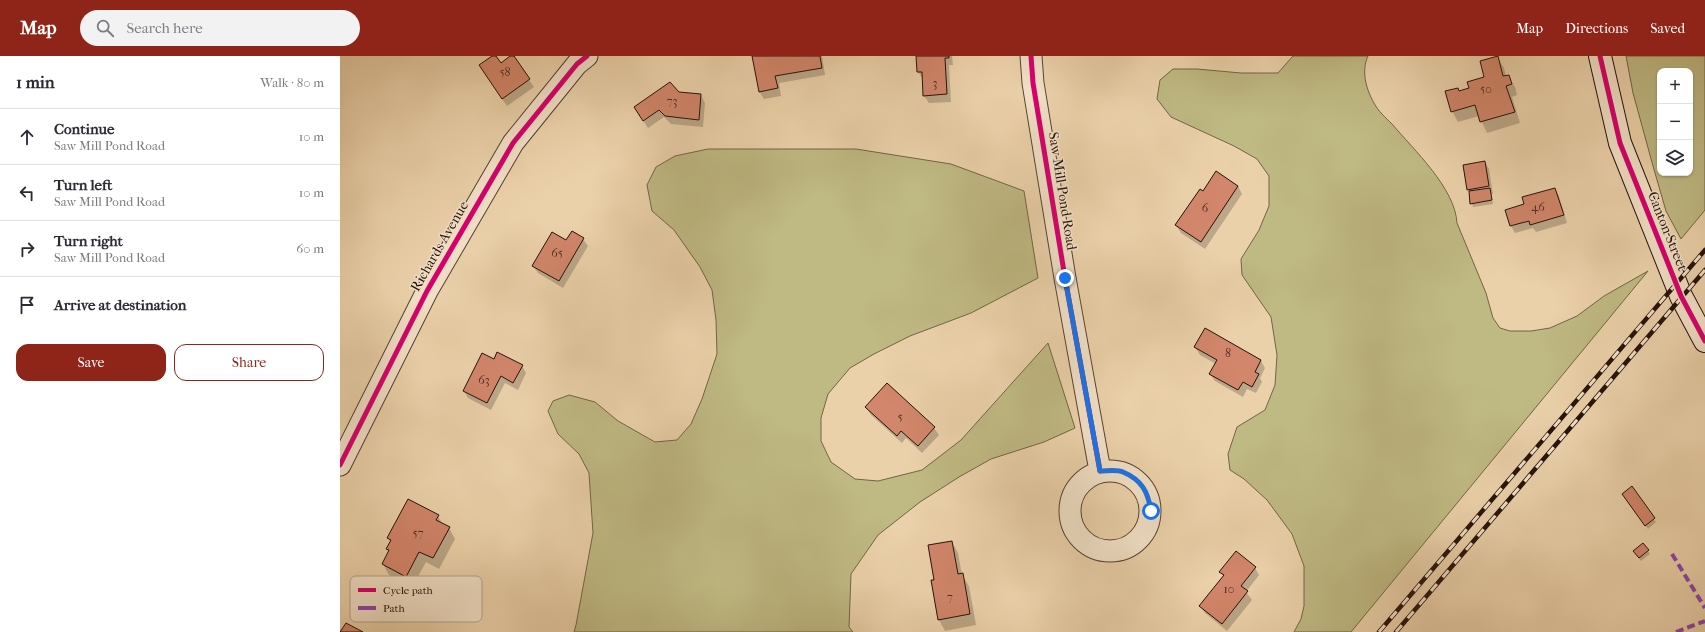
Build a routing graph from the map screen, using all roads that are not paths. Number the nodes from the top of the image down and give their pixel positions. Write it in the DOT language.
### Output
graph roads {
  1 [pos="587,56"];
  2 [pos="1031,56"];
  3 [pos="1600,56"];
  4 [pos="1705,341"];
  5 [pos="340,465"];
  6 [pos="1100,471"];
  1 -- 5 [label="street, Richards Avenue"];
  2 -- 6 [label="street, Saw Mill Pond Road"];
  3 -- 4 [label="street, Canton Street"];
}
